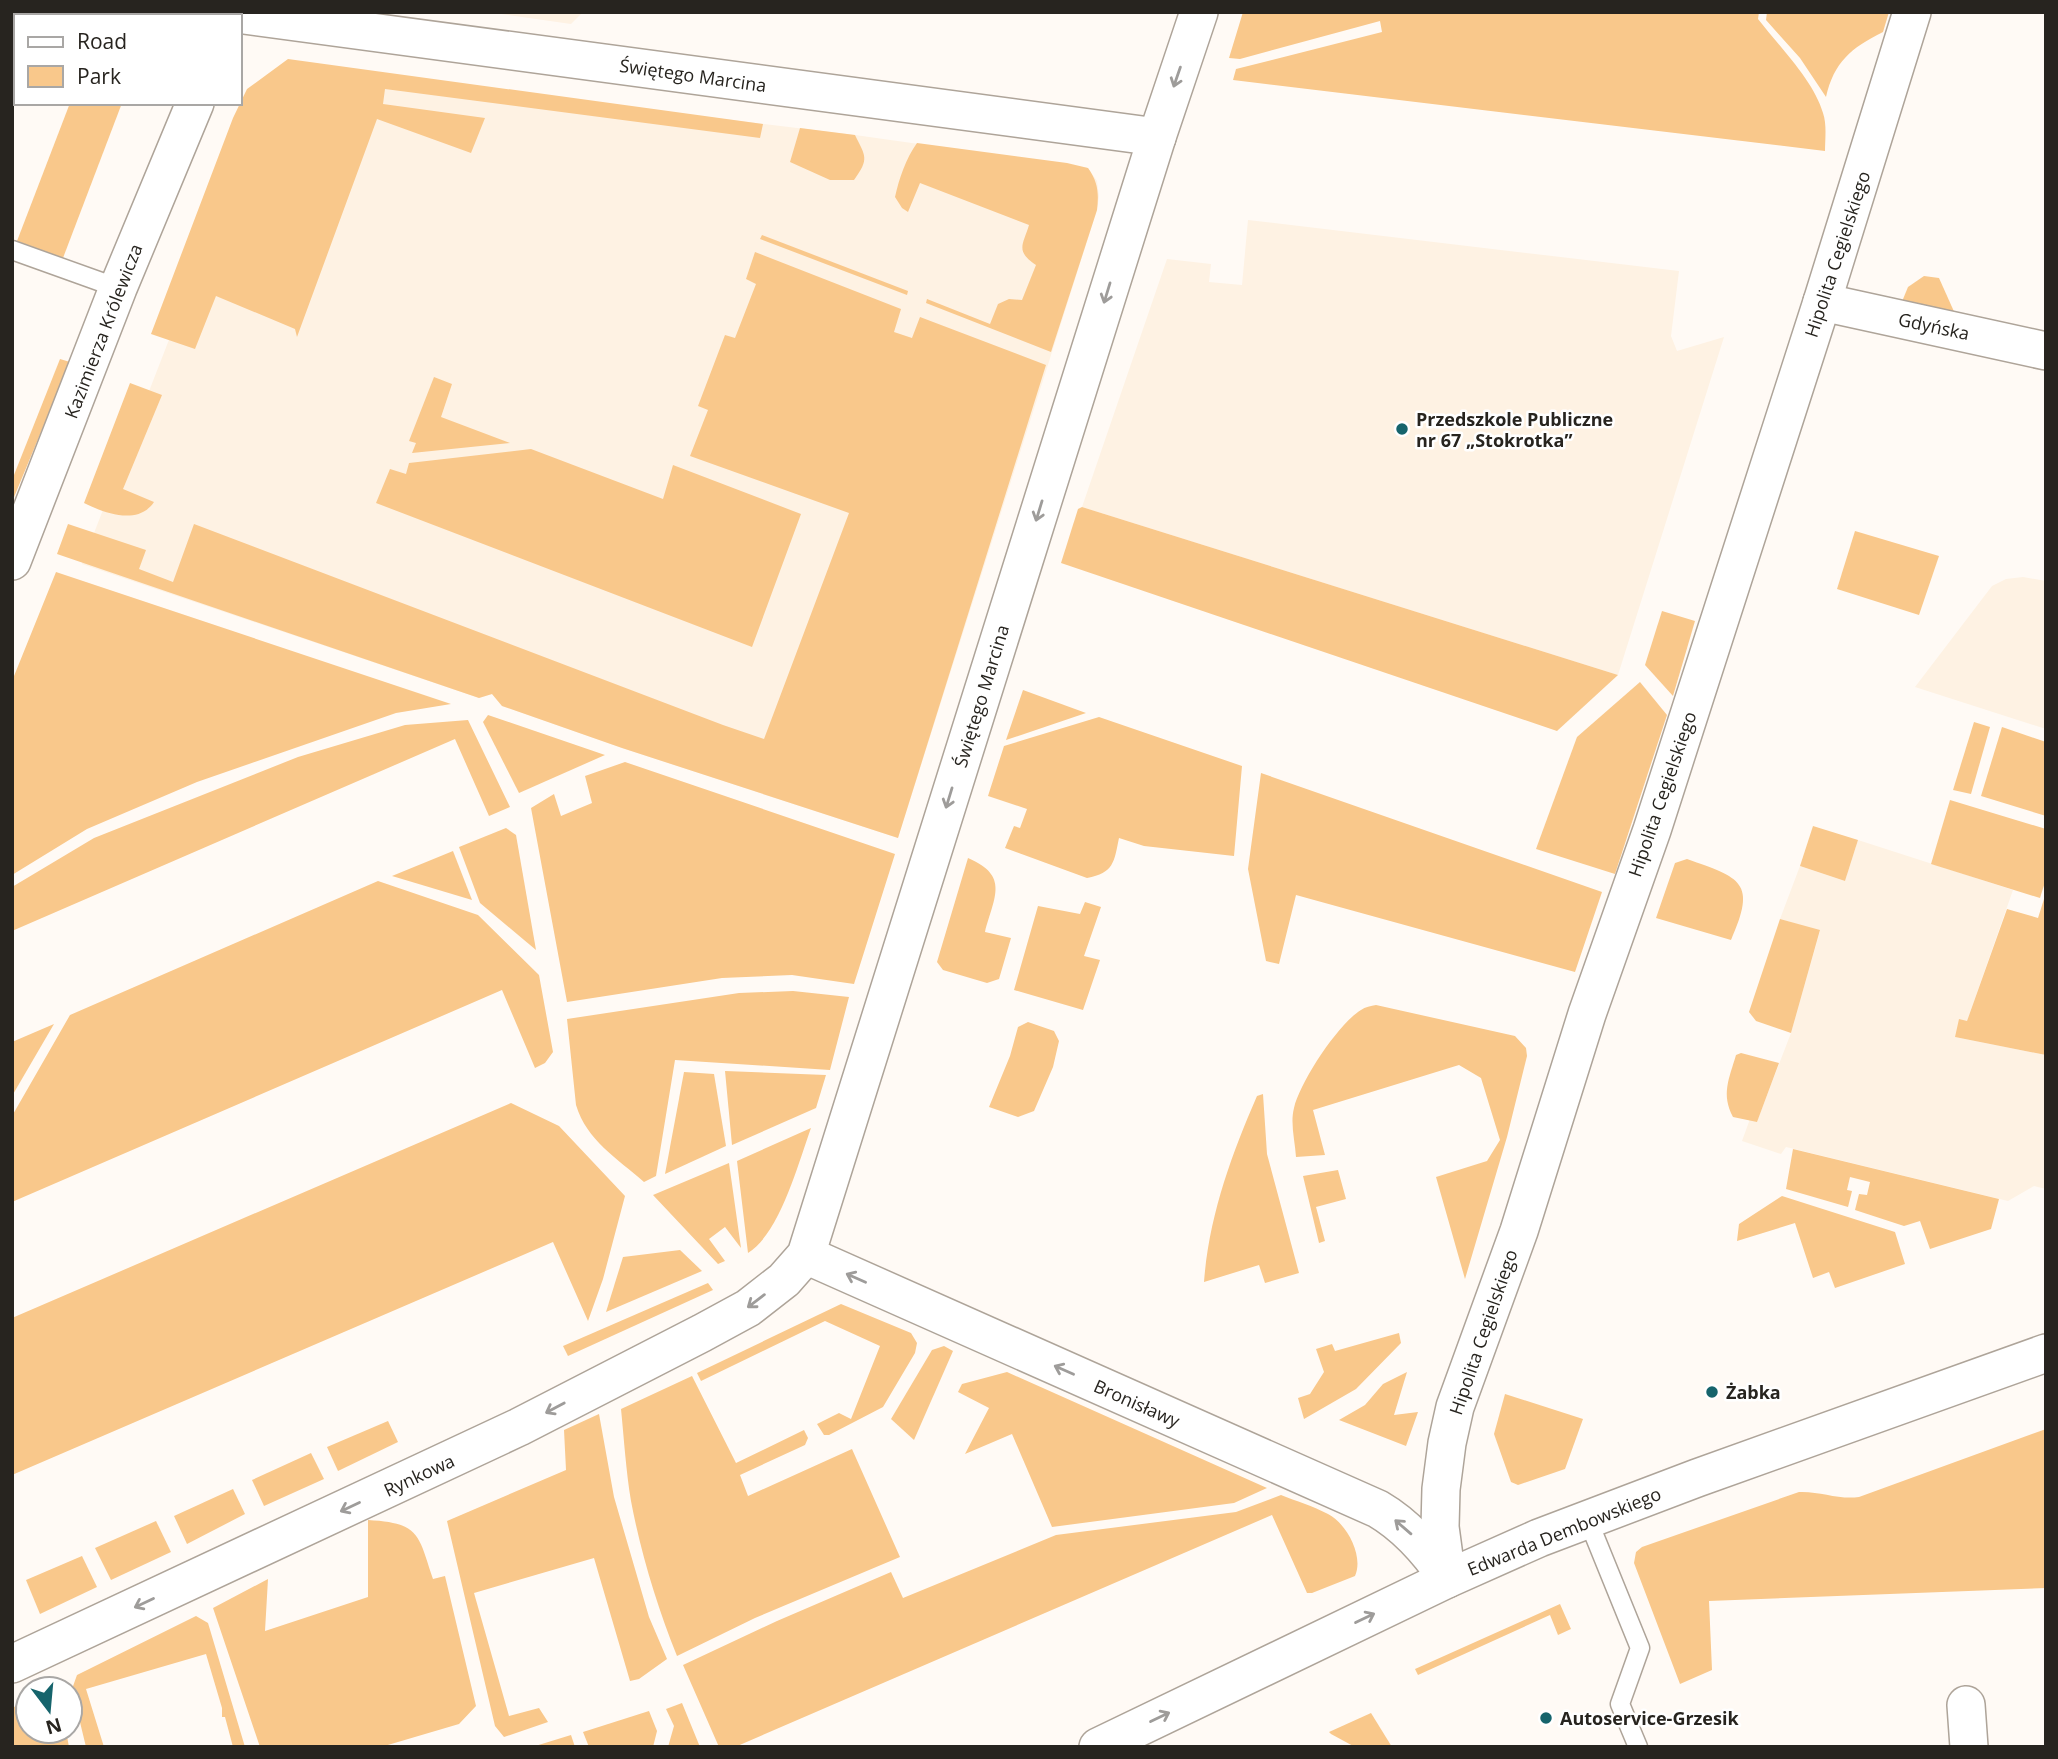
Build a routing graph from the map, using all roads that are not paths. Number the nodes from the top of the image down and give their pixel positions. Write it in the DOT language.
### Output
graph roads {
  1 [pos="1199,12"];
  2 [pos="1912,12"];
  3 [pos="242,16"];
  4 [pos="194,105"];
  5 [pos="1157,137"];
  6 [pos="12,250"];
  7 [pos="118,288"];
  8 [pos="1822,302"];
  9 [pos="2046,351"];
  10 [pos="12,561"];
  11 [pos="806,1255"];
  12 [pos="2046,1353"];
  13 [pos="1588,1520"];
  14 [pos="1447,1578"];
  15 [pos="12,1664"];
  16 [pos="1966,1705"];
  17 [pos="1098,1747"];
  18 [pos="1638,1747"];
  19 [pos="1969,1747"];
  1 -- 5 [label="street, Świętego Marcina, one-way"];
  2 -- 8 [label="street, Hipolita Cegielskiego"];
  3 -- 5 [label="street, Świętego Marcina"];
  4 -- 7 [label="street, Kazimierza Królewicza"];
  5 -- 11 [label="street, Świętego Marcina, one-way"];
  6 -- 7 [label="lane"];
  7 -- 10 [label="street, Kazimierza Królewicza"];
  8 -- 9 [label="street, Gdyńska"];
  8 -- 14 [label="street, Hipolita Cegielskiego"];
  14 -- 11 [label="street, Bronisławy, one-way"];
  11 -- 15 [label="street, Rynkowa, one-way"];
  12 -- 13 [label="street, Edwarda Dembowskiego"];
  13 -- 14 [label="street, Edwarda Dembowskiego"];
  13 -- 18 [label="lane"];
  17 -- 14 [label="street, Edwarda Dembowskiego, one-way"];
  16 -- 19 [label="street"];
}
